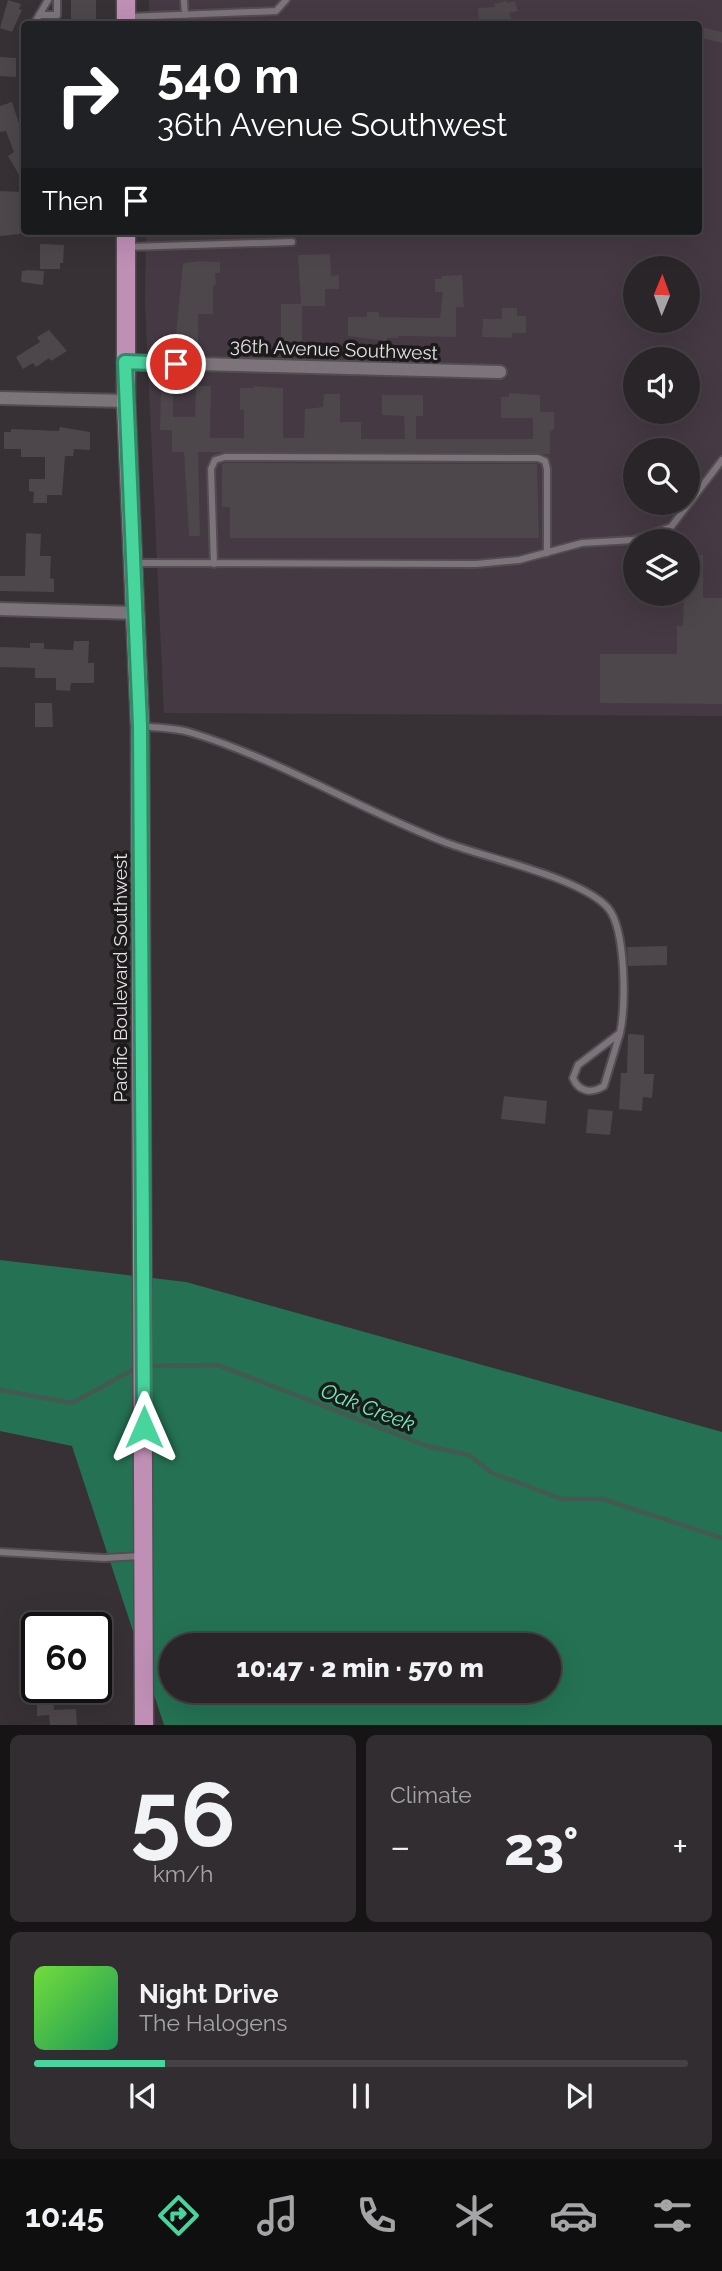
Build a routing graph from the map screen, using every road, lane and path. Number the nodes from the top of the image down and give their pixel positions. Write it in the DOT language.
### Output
graph roads {
  1 [pos="48,0"];
  2 [pos="57,0"];
  3 [pos="184,0"];
  4 [pos="286,0"];
  5 [pos="126,14"];
  6 [pos="39,15"];
  7 [pos="57,15"];
  8 [pos="185,15"];
  9 [pos="36,21"];
  10 [pos="57,21"];
  11 [pos="126,239"];
  12 [pos="292,242"];
  13 [pos="125,362"];
  14 [pos="500,372"];
  15 [pos="0,398"];
  16 [pos="126,401"];
  17 [pos="722,460"];
  18 [pos="547,553"];
  19 [pos="131,563"];
  20 [pos="214,564"];
  21 [pos="0,609"];
  22 [pos="135,613"];
  23 [pos="140,726"];
  24 [pos="620,1032"];
  25 [pos="0,1552"];
  26 [pos="143,1556"];
  27 [pos="144,1725"];
  1 -- 6 [label="lane"];
  2 -- 7 [label="lane"];
  3 -- 8 [label="lane"];
  4 -- 8 [label="lane"];
  5 -- 8 [label="lane"];
  6 -- 7 [label="lane"];
  6 -- 9 [label="lane"];
  7 -- 10 [label="lane"];
  11 -- 12 [label="lane"];
  11 -- 13 [label="main road, Pacific Boulevard Southwest"];
  13 -- 14 [label="street, 36th Avenue Southwest"];
  13 -- 16 [label="main road, Pacific Boulevard Southwest"];
  15 -- 16 [label="street"];
  16 -- 19 [label="main road, Pacific Boulevard Southwest"];
  17 -- 18 [label="lane"];
  18 -- 20 [label="lane"];
  18 -- 20 [label="lane"];
  19 -- 20 [label="lane"];
  19 -- 22 [label="main road, Pacific Boulevard Southwest"];
  21 -- 22 [label="street"];
  22 -- 23 [label="main road, Pacific Boulevard Southwest"];
  23 -- 24 [label="lane"];
  23 -- 26 [label="main road, Pacific Boulevard Southwest"];
  24 -- 24 [label="lane"];
  25 -- 26 [label="lane"];
  26 -- 27 [label="main road, Pacific Boulevard Southwest"];
}
